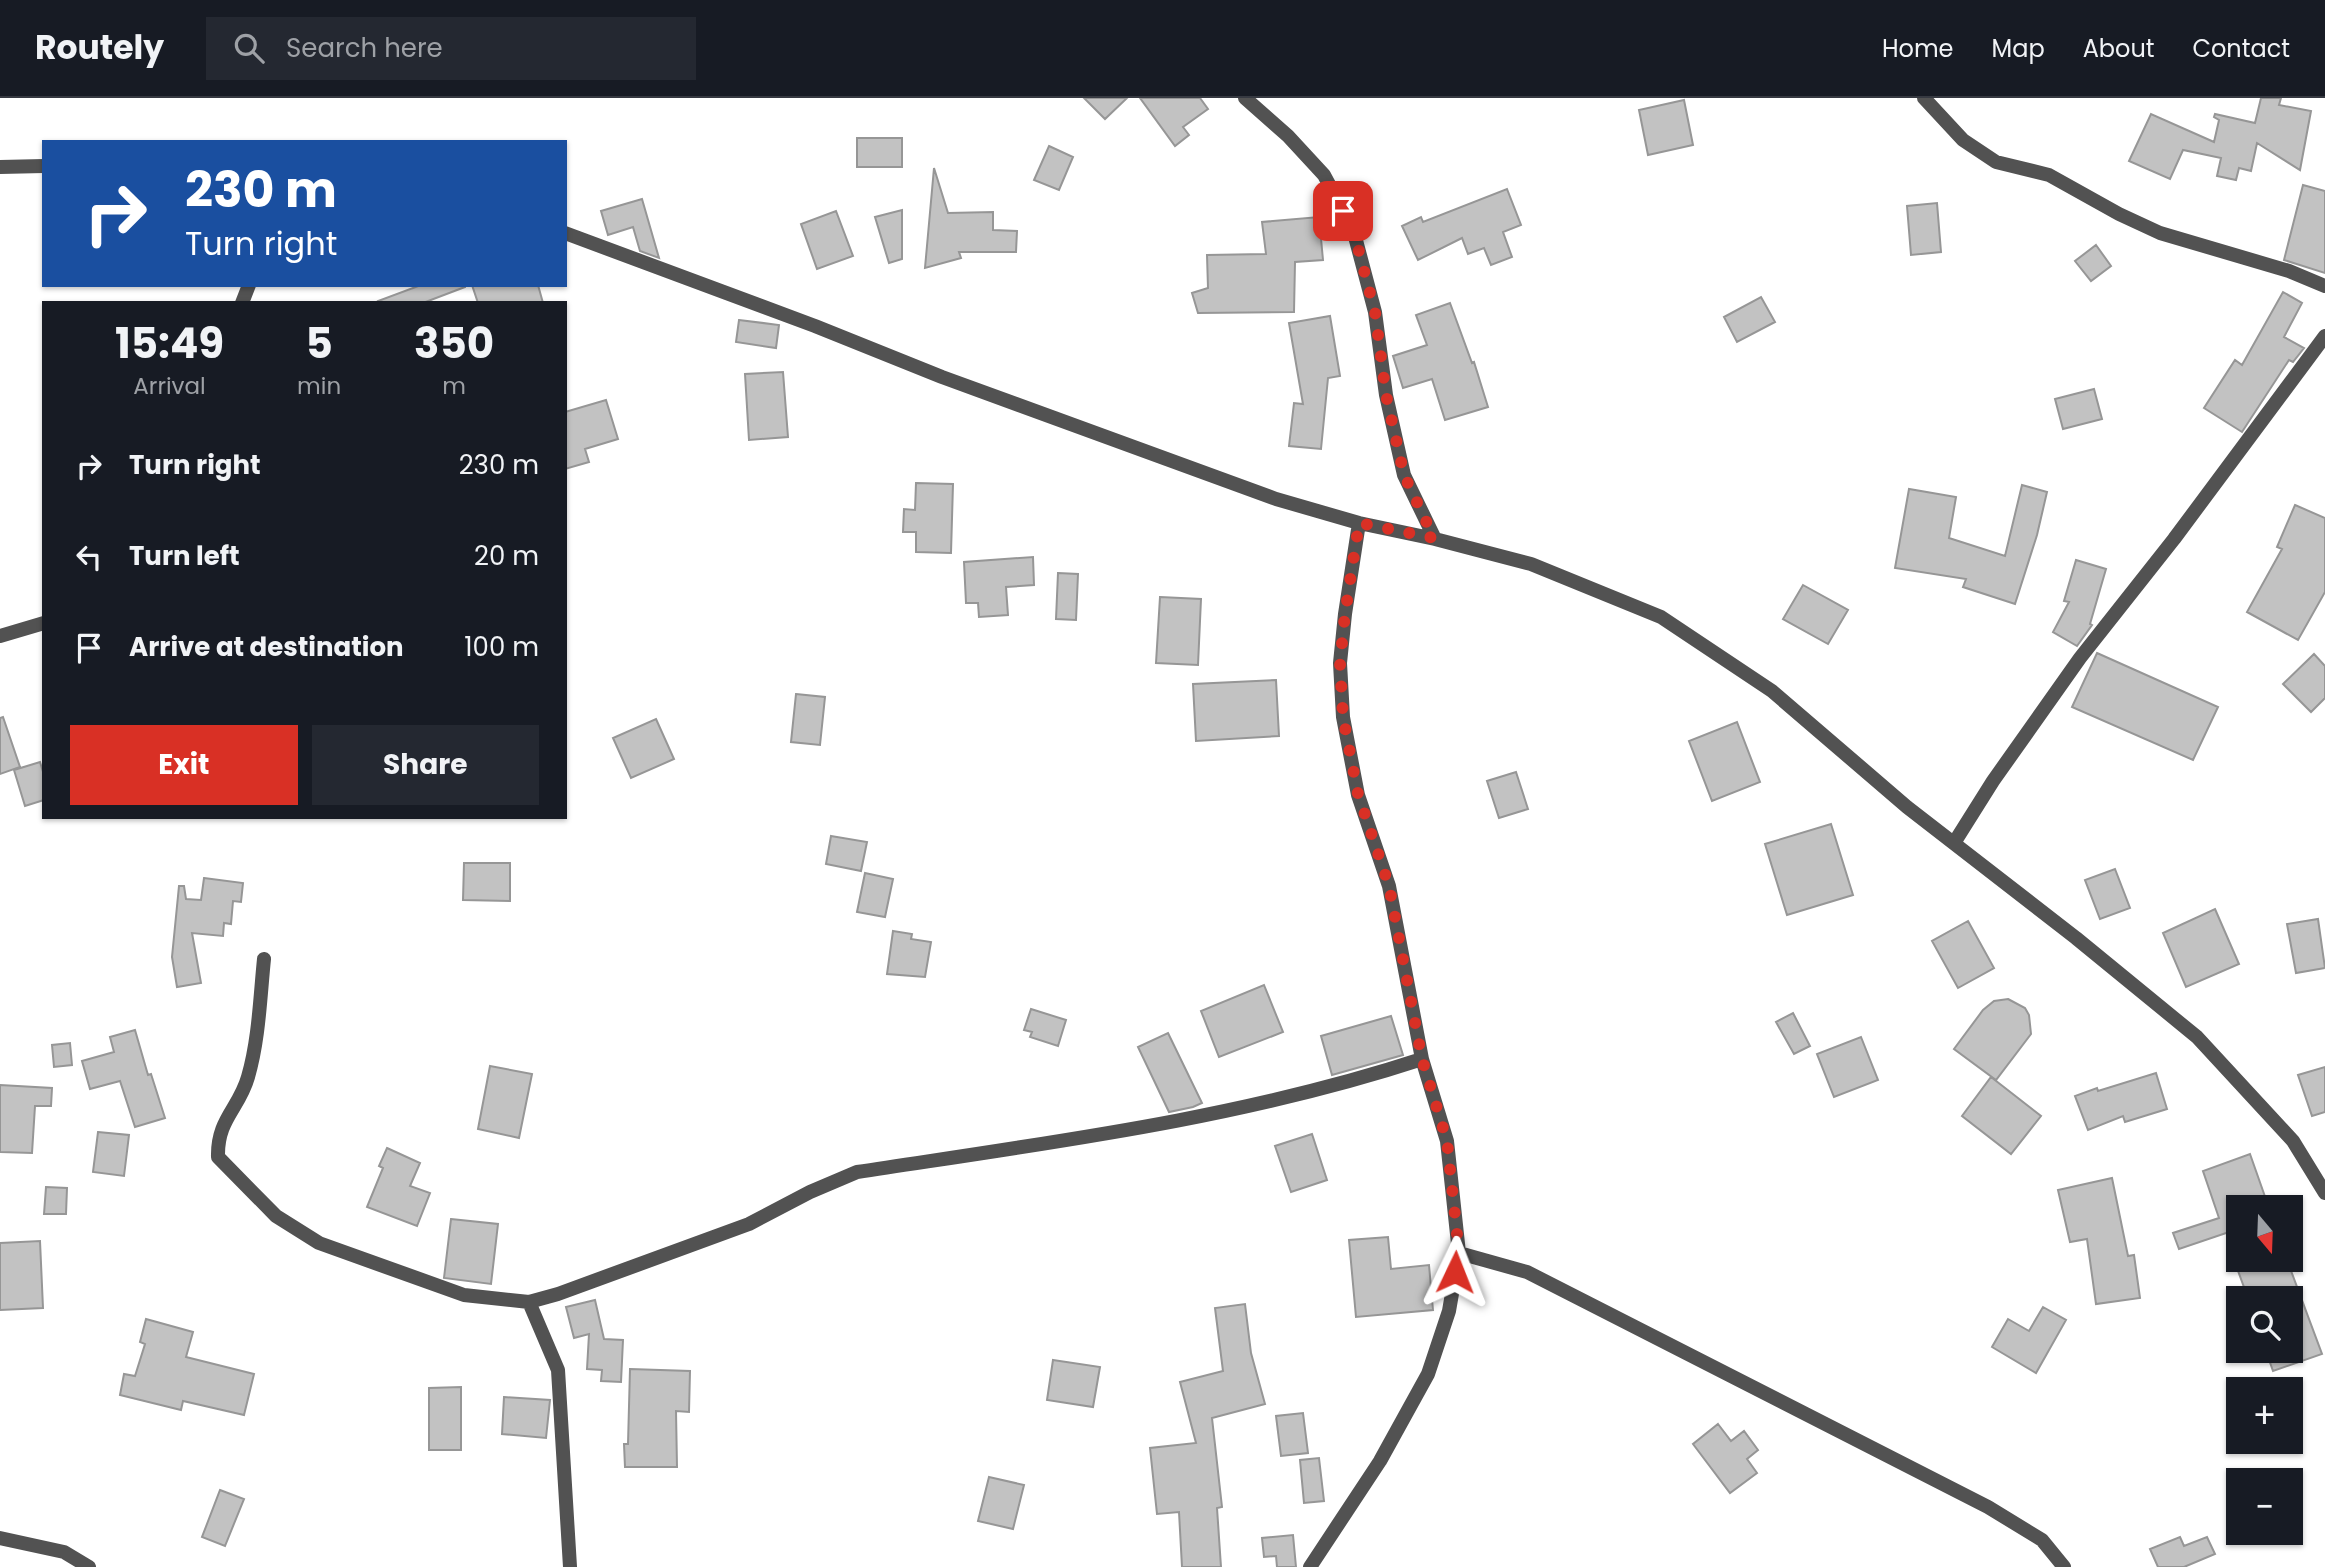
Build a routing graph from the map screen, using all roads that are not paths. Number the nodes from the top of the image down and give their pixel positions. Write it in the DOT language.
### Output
graph roads {
  1 [pos="1245,98"];
  2 [pos="1924,98"];
  3 [pos="42,166"];
  4 [pos="0,167"];
  5 [pos="567,234"];
  6 [pos="2325,286"];
  7 [pos="2325,336"];
  8 [pos="1359,523"];
  9 [pos="1434,538"];
  10 [pos="42,624"];
  11 [pos="0,636"];
  12 [pos="1954,844"];
  13 [pos="264,959"];
  14 [pos="1422,1059"];
  15 [pos="2325,1193"];
  16 [pos="1459,1253"];
  17 [pos="529,1302"];
  18 [pos="0,1538"];
  19 [pos="89,1567"];
  20 [pos="570,1567"];
  21 [pos="1310,1567"];
  22 [pos="2064,1567"];
  1 -- 9 [label="street"];
  2 -- 6 [label="street"];
  3 -- 4 [label="street"];
  5 -- 8 [label="street"];
  7 -- 12 [label="street"];
  8 -- 9 [label="street"];
  8 -- 14 [label="street"];
  9 -- 12 [label="street"];
  10 -- 11 [label="street"];
  12 -- 15 [label="street"];
  13 -- 17 [label="street"];
  14 -- 16 [label="street"];
  14 -- 17 [label="street"];
  16 -- 21 [label="street"];
  16 -- 22 [label="street"];
  17 -- 20 [label="street"];
  18 -- 19 [label="street"];
}
